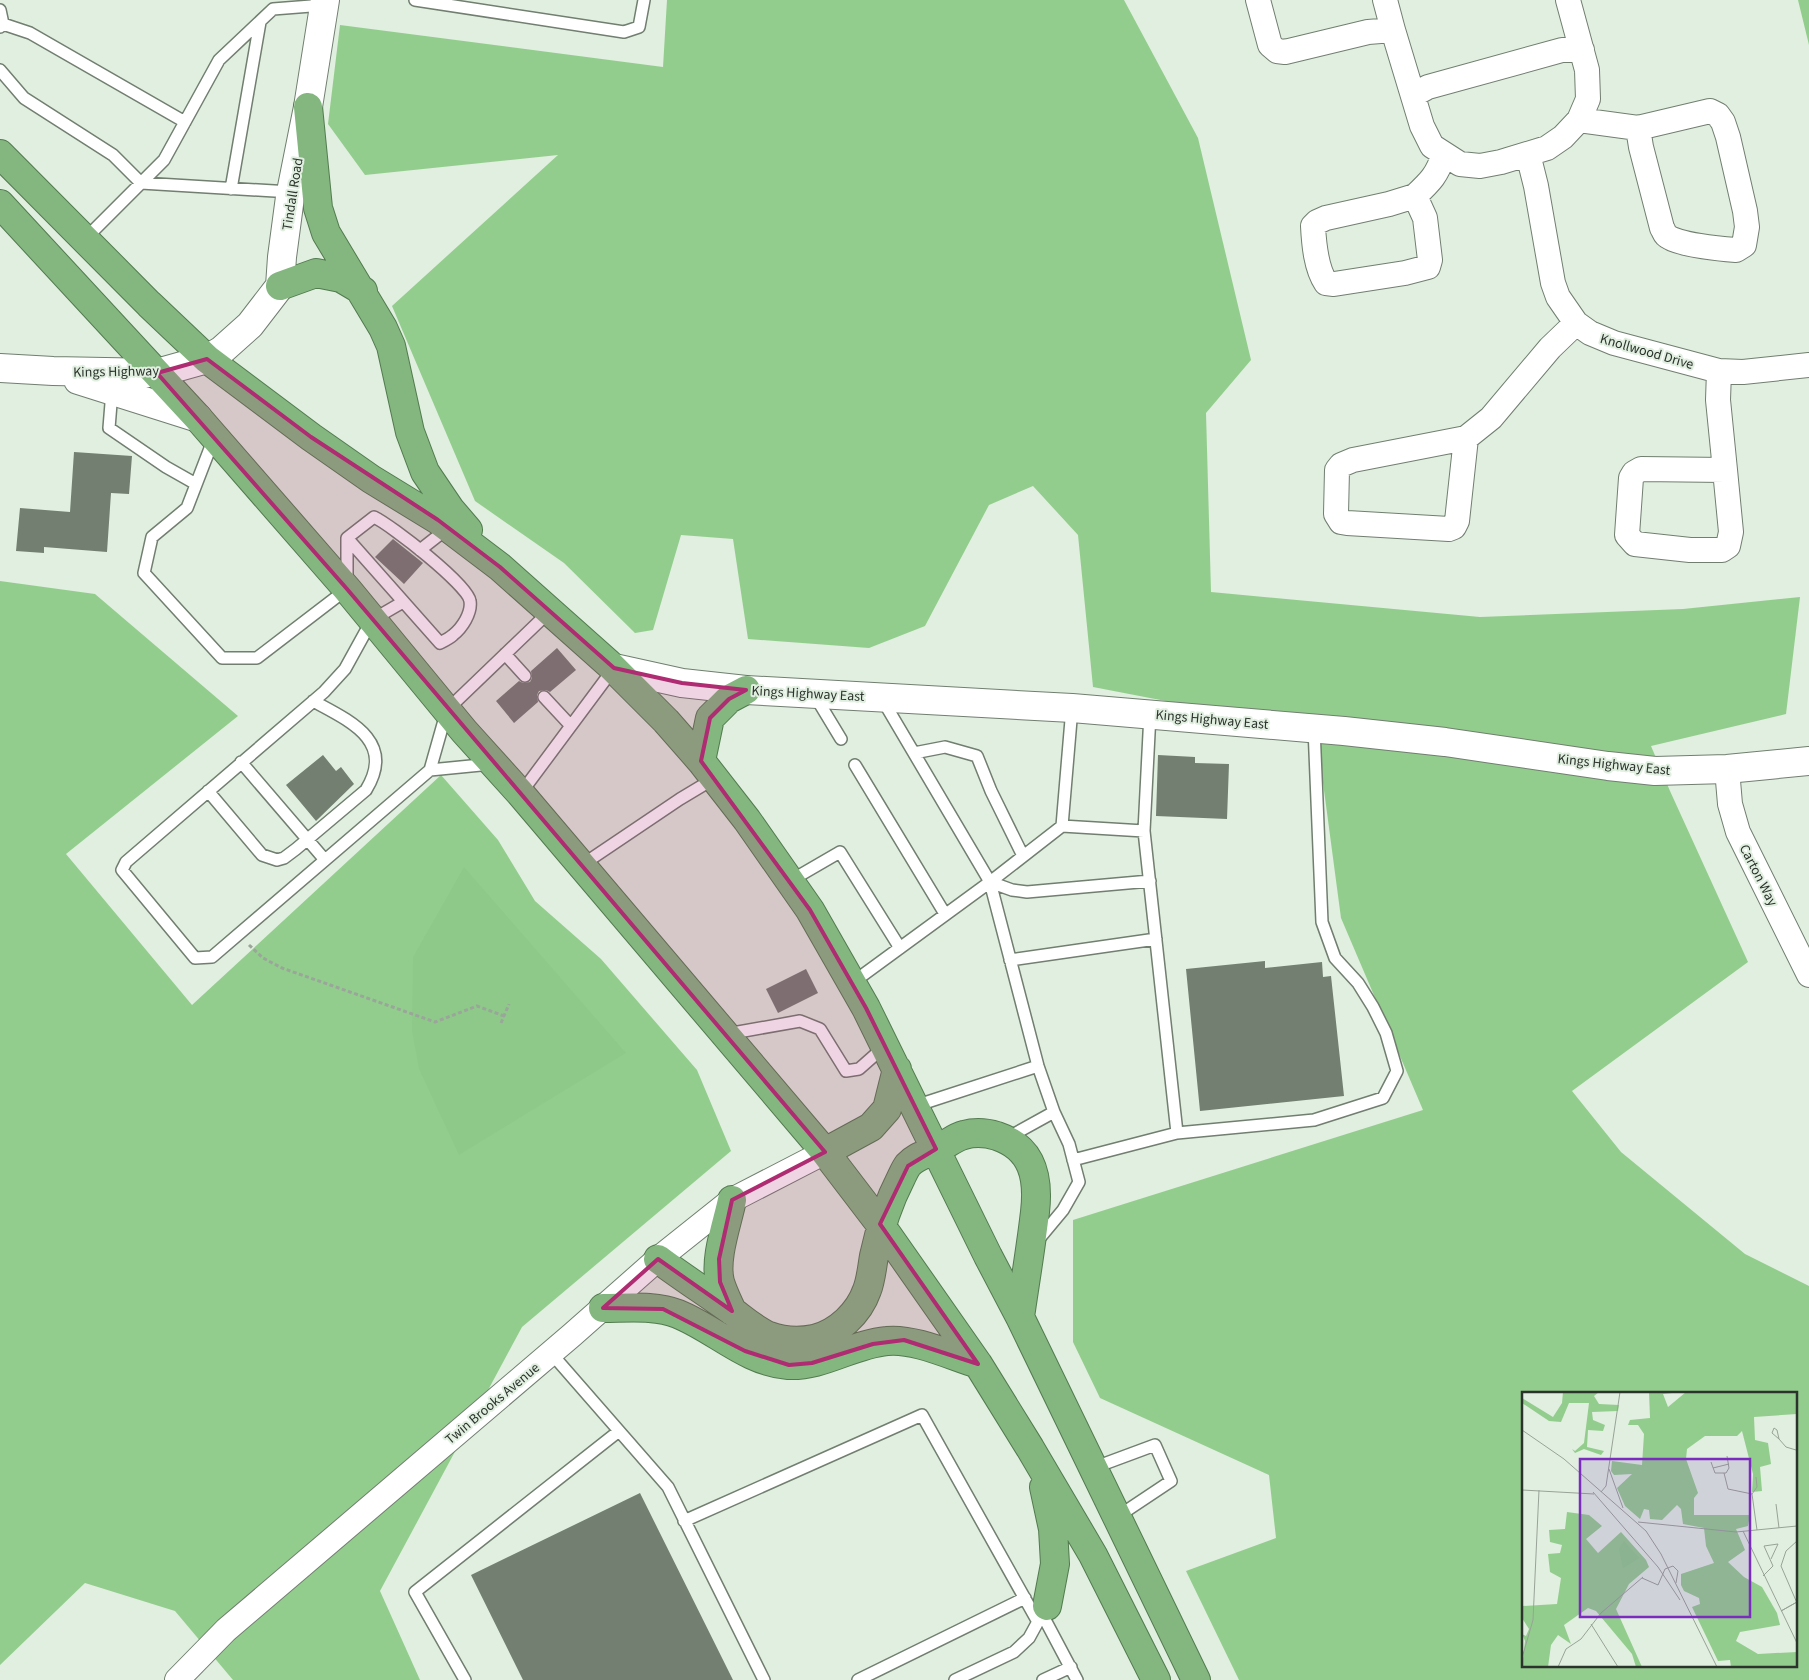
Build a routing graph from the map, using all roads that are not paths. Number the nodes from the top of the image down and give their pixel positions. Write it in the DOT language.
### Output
graph roads {
  1 [pos="415,0"];
  2 [pos="644,0"];
  3 [pos="1258,0"];
  4 [pos="1385,0"];
  5 [pos="1568,0"];
  6 [pos="325,2"];
  7 [pos="0,10"];
  8 [pos="260,22"];
  9 [pos="2,25"];
  10 [pos="1393,30"];
  11 [pos="1582,50"];
  12 [pos="0,70"];
  13 [pos="1413,94"];
  14 [pos="308,107"];
  15 [pos="1579,120"];
  16 [pos="185,122"];
  17 [pos="1638,128"];
  18 [pos="0,154"];
  19 [pos="1444,154"];
  20 [pos="1528,154"];
  21 [pos="141,183"];
  22 [pos="231,188"];
  23 [pos="291,192"];
  24 [pos="1415,196"];
  25 [pos="0,204"];
  26 [pos="85,239"];
  27 [pos="280,286"];
  28 [pos="363,291"];
  29 [pos="1576,323"];
  30 [pos="207,359"];
  31 [pos="1809,365"];
  32 [pos="0,368"];
  33 [pos="52,371"];
  34 [pos="1719,371"];
  35 [pos="157,373"];
  36 [pos="112,391"];
  37 [pos="207,427"];
  38 [pos="1466,438"];
  39 [pos="1725,470"];
  40 [pos="196,484"];
  41 [pos="448,528"];
  42 [pos="347,538"];
  43 [pos="420,550"];
  44 [pos="500,567"];
  45 [pos="347,589"];
  46 [pos="403,602"];
  47 [pos="550,611"];
  48 [pos="372,620"];
  49 [pos="505,654"];
  50 [pos="614,668"];
  51 [pos="525,676"];
  52 [pos="746,690"];
  53 [pos="813,693"];
  54 [pos="544,697"];
  55 [pos="880,697"];
  56 [pos="313,701"];
  57 [pos="1072,708"];
  58 [pos="447,710"];
  59 [pos="1150,714"];
  60 [pos="571,726"];
  61 [pos="1314,728"];
  62 [pos="841,740"];
  63 [pos="914,753"];
  64 [pos="1809,761"];
  65 [pos="241,762"];
  66 [pos="494,764"];
  67 [pos="855,765"];
  68 [pos="708,769"];
  69 [pos="1728,769"];
  70 [pos="430,770"];
  71 [pos="208,791"];
  72 [pos="520,793"];
  73 [pos="1062,826"];
  74 [pos="1144,831"];
  75 [pos="308,840"];
  76 [pos="1023,856"];
  77 [pos="325,860"];
  78 [pos="582,865"];
  79 [pos="1150,881"];
  80 [pos="790,882"];
  81 [pos="990,882"];
  82 [pos="945,914"];
  83 [pos="1156,940"];
  84 [pos="900,948"];
  85 [pos="1010,960"];
  86 [pos="1809,975"];
  87 [pos="852,983"];
  88 [pos="725,1034"];
  89 [pos="891,1058"];
  90 [pos="1038,1066"];
  91 [pos="915,1106"];
  92 [pos="1054,1112"];
  93 [pos="1177,1133"];
  94 [pos="1005,1139"];
  95 [pos="936,1150"];
  96 [pos="825,1152"];
  97 [pos="1074,1160"];
  98 [pos="732,1200"];
  99 [pos="880,1224"];
  100 [pos="1030,1250"];
  101 [pos="658,1259"];
  102 [pos="603,1308"];
  103 [pos="732,1311"];
  104 [pos="1020,1317"];
  105 [pos="551,1353"];
  106 [pos="978,1364"];
  107 [pos="619,1431"];
  108 [pos="1037,1459"];
  109 [pos="1093,1468"];
  110 [pos="1117,1517"];
  111 [pos="684,1521"];
  112 [pos="1038,1610"];
  113 [pos="1070,1667"];
  114 [pos="177,1680"];
  115 [pos="465,1680"];
  116 [pos="764,1680"];
  117 [pos="858,1680"];
  118 [pos="955,1680"];
  119 [pos="1043,1680"];
  120 [pos="1077,1680"];
  121 [pos="1156,1680"];
  122 [pos="1196,1680"];
  1 -- 2 [label="lane"];
  3 -- 10 [label="street"];
  4 -- 10 [label="street"];
  5 -- 11 [label="street"];
  6 -- 8 [label="lane"];
  6 -- 14 [label="street, Tindall Road"];
  7 -- 9 [label="lane"];
  8 -- 16 [label="lane"];
  8 -- 22 [label="lane"];
  9 -- 16 [label="lane"];
  10 -- 13 [label="street"];
  11 -- 13 [label="street"];
  11 -- 15 [label="street"];
  12 -- 21 [label="lane"];
  13 -- 19 [label="street"];
  14 -- 23 [label="street, Tindall Road"];
  14 -- 28 [label="highway"];
  15 -- 17 [label="street"];
  15 -- 20 [label="street"];
  16 -- 21 [label="lane"];
  17 -- 17 [label="street"];
  18 -- 26 [label="highway"];
  19 -- 20 [label="street"];
  19 -- 24 [label="street"];
  20 -- 29 [label="street, Knollwood Drive"];
  21 -- 22 [label="lane"];
  21 -- 26 [label="lane"];
  22 -- 23 [label="lane"];
  23 -- 27 [label="street, Tindall Road"];
  24 -- 24 [label="street"];
  25 -- 35 [label="highway"];
  26 -- 30 [label="highway"];
  27 -- 28 [label="highway"];
  27 -- 30 [label="street"];
  28 -- 44 [label="highway"];
  29 -- 34 [label="street, Knollwood Drive"];
  29 -- 38 [label="street"];
  30 -- 35 [label="street, Kings Highway"];
  30 -- 41 [label="highway"];
  31 -- 34 [label="street, Knollwood Drive"];
  32 -- 33 [label="street, Kings Highway"];
  33 -- 35 [label="street, Kings Highway"];
  33 -- 36 [label="street, Kings Highway"];
  34 -- 39 [label="street"];
  35 -- 37 [label="highway"];
  36 -- 37 [label="street, Kings Highway"];
  36 -- 40 [label="lane"];
  37 -- 40 [label="lane"];
  37 -- 45 [label="highway"];
  38 -- 38 [label="street"];
  39 -- 39 [label="street"];
  40 -- 45 [label="lane"];
  41 -- 43 [label="lane"];
  41 -- 44 [label="highway"];
  42 -- 43 [label="lane"];
  42 -- 45 [label="lane"];
  42 -- 46 [label="lane"];
  43 -- 46 [label="lane"];
  44 -- 47 [label="highway"];
  45 -- 48 [label="highway"];
  46 -- 48 [label="lane"];
  47 -- 49 [label="lane"];
  47 -- 50 [label="highway"];
  48 -- 56 [label="lane"];
  48 -- 58 [label="highway"];
  49 -- 51 [label="lane"];
  49 -- 58 [label="lane"];
  50 -- 52 [label="street, Kings Highway East"];
  50 -- 60 [label="lane"];
  50 -- 68 [label="highway"];
  52 -- 53 [label="street, Kings Highway East"];
  52 -- 68 [label="highway"];
  53 -- 55 [label="street, Kings Highway East"];
  53 -- 62 [label="lane"];
  54 -- 60 [label="lane"];
  55 -- 57 [label="street, Kings Highway East"];
  55 -- 63 [label="lane"];
  56 -- 65 [label="lane"];
  56 -- 75 [label="lane"];
  57 -- 59 [label="street, Kings Highway East"];
  57 -- 73 [label="lane"];
  58 -- 66 [label="highway"];
  58 -- 70 [label="lane"];
  59 -- 61 [label="street, Kings Highway East"];
  59 -- 74 [label="lane"];
  60 -- 72 [label="lane"];
  61 -- 69 [label="street, Kings Highway East"];
  61 -- 93 [label="lane"];
  63 -- 76 [label="lane"];
  63 -- 81 [label="lane"];
  64 -- 69 [label="street, Kings Highway East"];
  65 -- 71 [label="lane"];
  65 -- 75 [label="lane"];
  66 -- 70 [label="lane"];
  66 -- 72 [label="highway"];
  67 -- 82 [label="lane"];
  68 -- 78 [label="lane"];
  68 -- 80 [label="highway"];
  69 -- 86 [label="street, Carton Way"];
  70 -- 77 [label="lane"];
  71 -- 75 [label="lane"];
  71 -- 77 [label="lane"];
  72 -- 78 [label="highway"];
  73 -- 74 [label="lane"];
  73 -- 76 [label="lane"];
  74 -- 79 [label="lane"];
  75 -- 77 [label="lane"];
  76 -- 81 [label="lane"];
  78 -- 88 [label="highway"];
  79 -- 81 [label="lane"];
  79 -- 83 [label="lane"];
  80 -- 84 [label="lane"];
  80 -- 87 [label="highway"];
  81 -- 82 [label="lane"];
  81 -- 85 [label="lane"];
  82 -- 84 [label="lane"];
  83 -- 85 [label="lane"];
  83 -- 93 [label="lane"];
  84 -- 87 [label="lane"];
  85 -- 90 [label="lane"];
  87 -- 89 [label="highway"];
  88 -- 89 [label="lane"];
  88 -- 96 [label="highway"];
  89 -- 91 [label="highway"];
  89 -- 96 [label="highway"];
  90 -- 91 [label="lane"];
  90 -- 92 [label="lane"];
  91 -- 95 [label="highway"];
  92 -- 94 [label="lane"];
  92 -- 97 [label="lane"];
  93 -- 97 [label="lane"];
  94 -- 95 [label="highway"];
  94 -- 100 [label="highway"];
  95 -- 99 [label="highway"];
  95 -- 104 [label="highway"];
  96 -- 98 [label="street, Twin Brooks Avenue"];
  96 -- 99 [label="highway"];
  97 -- 100 [label="lane"];
  98 -- 101 [label="street, Twin Brooks Avenue"];
  98 -- 103 [label="highway"];
  99 -- 103 [label="highway"];
  99 -- 106 [label="highway"];
  100 -- 104 [label="highway"];
  101 -- 102 [label="street, Twin Brooks Avenue"];
  101 -- 103 [label="highway"];
  102 -- 105 [label="street, Twin Brooks Avenue"];
  102 -- 106 [label="highway"];
  104 -- 109 [label="highway"];
  105 -- 107 [label="lane"];
  105 -- 114 [label="street, Twin Brooks Avenue"];
  106 -- 108 [label="highway"];
  107 -- 111 [label="lane"];
  107 -- 115 [label="lane"];
  108 -- 112 [label="highway"];
  108 -- 121 [label="highway"];
  109 -- 110 [label="highway"];
  109 -- 110 [label="lane"];
  110 -- 122 [label="highway"];
  111 -- 112 [label="lane"];
  111 -- 116 [label="lane"];
  112 -- 113 [label="lane"];
  112 -- 117 [label="lane"];
  112 -- 118 [label="lane"];
  113 -- 119 [label="lane"];
  113 -- 120 [label="lane"];
}
